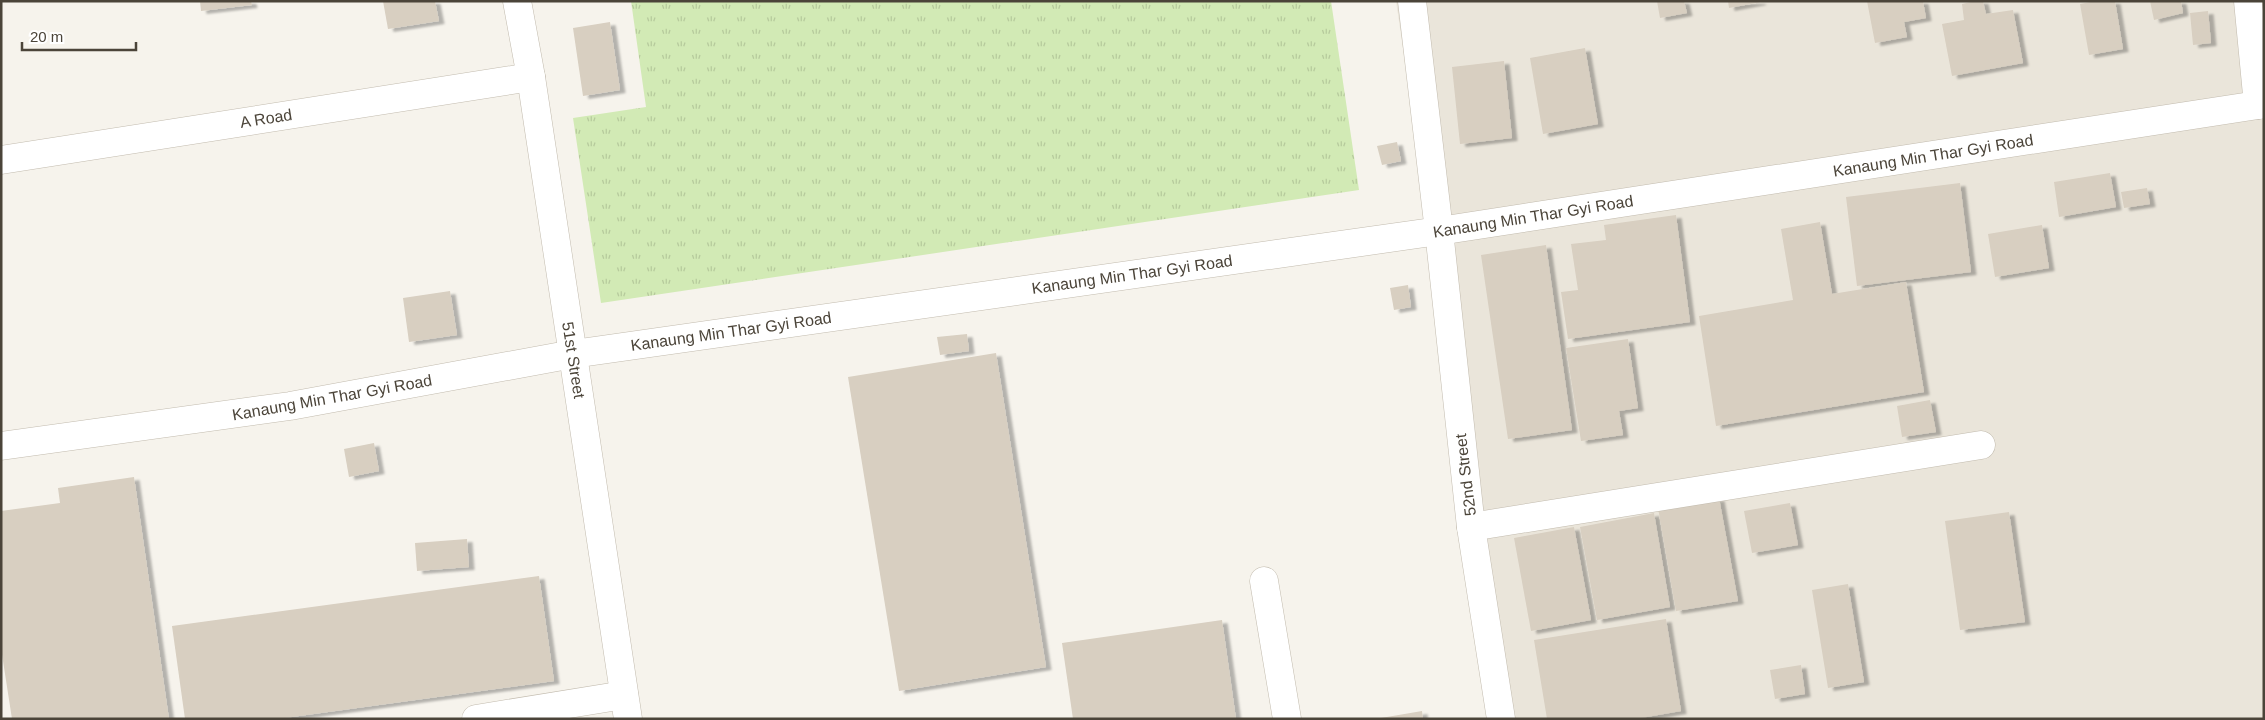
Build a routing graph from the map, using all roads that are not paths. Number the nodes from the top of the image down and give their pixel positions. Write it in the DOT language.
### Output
graph roads {
  1 [pos="517,1"];
  2 [pos="1412,1"];
  3 [pos="2248,1"];
  4 [pos="531,76"];
  5 [pos="2261,104"];
  6 [pos="1,160"];
  7 [pos="1439,231"];
  8 [pos="573,354"];
  9 [pos="1981,445"];
  10 [pos="1,446"];
  11 [pos="1471,527"];
  12 [pos="1264,581"];
  13 [pos="626,707"];
  14 [pos="476,719"];
  15 [pos="1287,719"];
  16 [pos="1501,719"];
  1 -- 4 [label="street, 51st Street"];
  2 -- 7 [label="street, 52nd Street"];
  3 -- 5 [label="street"];
  4 -- 6 [label="street, A Road"];
  4 -- 8 [label="street, 51st Street"];
  5 -- 7 [label="street, Kanaung Min Thar Gyi Road"];
  7 -- 8 [label="street, Kanaung Min Thar Gyi Road"];
  7 -- 11 [label="street, 52nd Street"];
  8 -- 10 [label="street, Kanaung Min Thar Gyi Road"];
  8 -- 13 [label="street, 51st Street"];
  9 -- 11 [label="street"];
  11 -- 16 [label="street, 52nd Street"];
  12 -- 15 [label="street"];
  13 -- 14 [label="street"];
}
